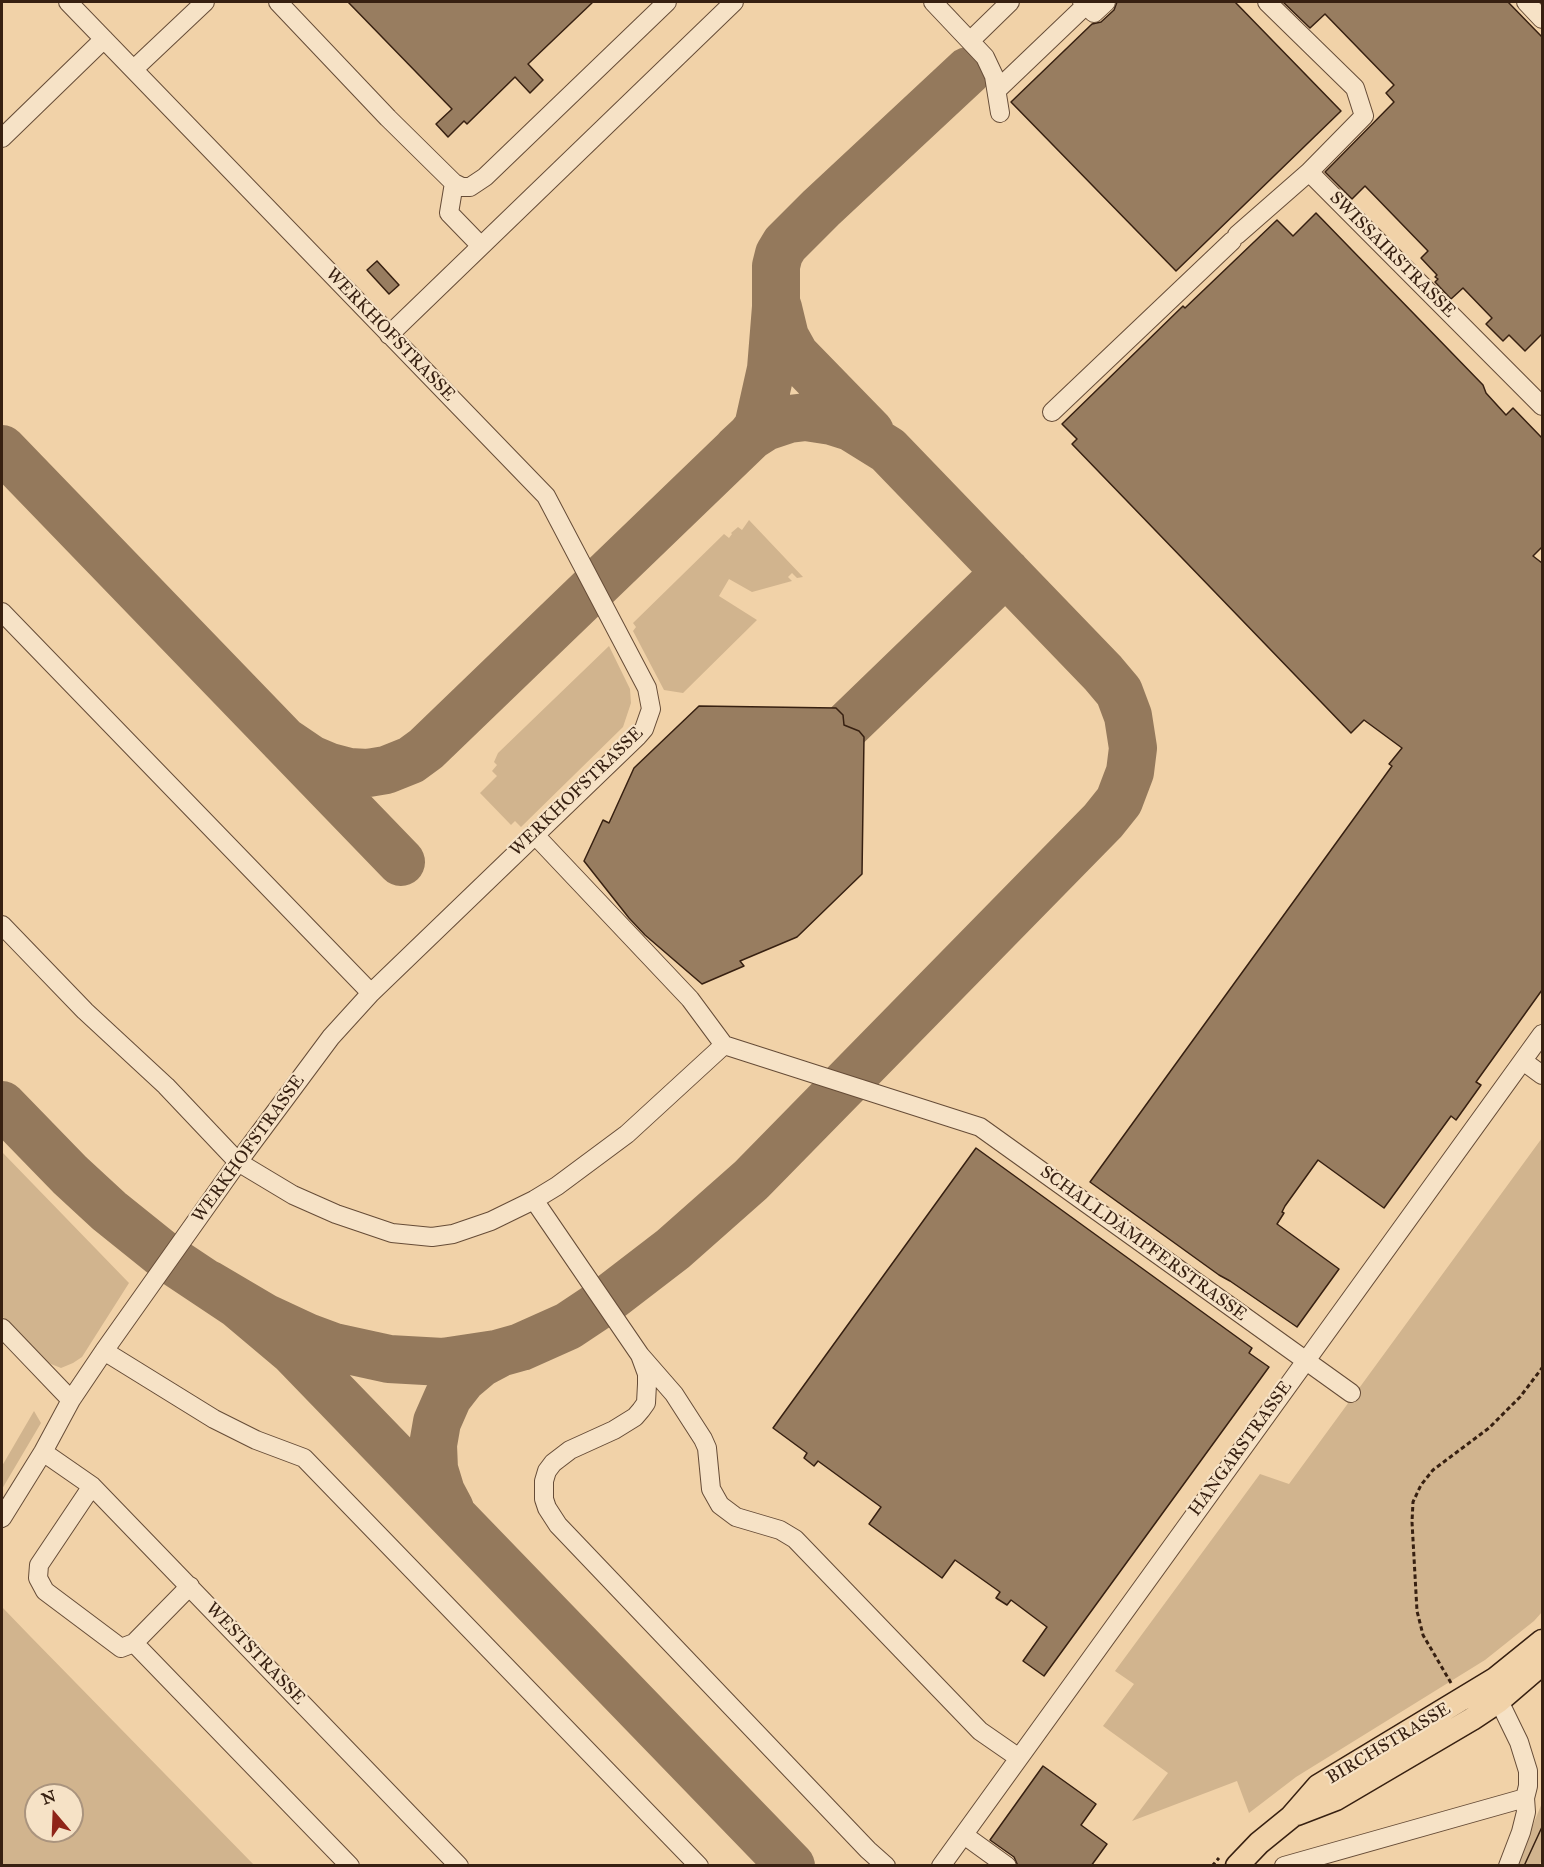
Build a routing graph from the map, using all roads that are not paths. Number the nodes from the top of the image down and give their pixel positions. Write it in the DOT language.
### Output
graph roads {
  1 [pos="68,2"];
  2 [pos="205,2"];
  3 [pos="278,2"];
  4 [pos="667,2"];
  5 [pos="734,2"];
  6 [pos="934,2"];
  7 [pos="1010,2"];
  8 [pos="1106,2"];
  9 [pos="1267,2"];
  10 [pos="1526,2"];
  11 [pos="1084,3"];
  12 [pos="1542,19"];
  13 [pos="104,39"];
  14 [pos="970,41"];
  15 [pos="134,69"];
  16 [pos="997,90"];
  17 [pos="1000,112"];
  18 [pos="2,138"];
  19 [pos="1309,172"];
  20 [pos="454,183"];
  21 [pos="481,246"];
  22 [pos="389,335"];
  23 [pos="1542,406"];
  24 [pos="1052,412"];
  25 [pos="2,612"];
  26 [pos="534,834"];
  27 [pos="2,925"];
  28 [pos="371,993"];
  29 [pos="1542,1034"];
  30 [pos="724,1045"];
  31 [pos="1522,1061"];
  32 [pos="1542,1075"];
  33 [pos="238,1161"];
  34 [pos="534,1200"];
  35 [pos="2,1328"];
  36 [pos="104,1351"];
  37 [pos="640,1355"];
  38 [pos="1305,1360"];
  39 [pos="1351,1393"];
  40 [pos="71,1400"];
  41 [pos="43,1452"];
  42 [pos="92,1486"];
  43 [pos="2,1518"];
  44 [pos="190,1586"];
  45 [pos="1542,1641"];
  46 [pos="134,1643"];
  47 [pos="1542,1664"];
  48 [pos="1497,1690"];
  49 [pos="1019,1758"];
  50 [pos="1525,1798"];
  51 [pos="964,1834"];
  52 [pos="448,1862"];
  53 [pos="350,1866"];
  54 [pos="699,1866"];
  55 [pos="886,1866"];
  56 [pos="941,1866"];
  57 [pos="1007,1866"];
  58 [pos="1237,1866"];
  59 [pos="1284,1866"];
  60 [pos="1508,1866"];
  1 -- 13 [label="street, WERKHOFSTRASSE"];
  2 -- 15 [label="street"];
  3 -- 20 [label="street"];
  4 -- 20 [label="street"];
  5 -- 21 [label="street"];
  6 -- 14 [label="street"];
  7 -- 14 [label="street"];
  8 -- 11 [label="street"];
  9 -- 19 [label="street"];
  10 -- 12 [label="street"];
  11 -- 16 [label="street"];
  13 -- 15 [label="street, WERKHOFSTRASSE"];
  13 -- 18 [label="street"];
  14 -- 16 [label="street"];
  15 -- 22 [label="street, WERKHOFSTRASSE"];
  16 -- 17 [label="street"];
  19 -- 23 [label="street, SWISSAIRSTRASSE"];
  19 -- 24 [label="street"];
  20 -- 21 [label="street"];
  21 -- 22 [label="street"];
  22 -- 26 [label="street, WERKHOFSTRASSE"];
  25 -- 28 [label="street"];
  26 -- 28 [label="street, WERKHOFSTRASSE"];
  26 -- 30 [label="street"];
  27 -- 33 [label="street"];
  28 -- 33 [label="street, WERKHOFSTRASSE"];
  29 -- 31 [label="street, HANGARSTRASSE"];
  30 -- 34 [label="street"];
  30 -- 38 [label="street, SCHALLDÄMPFERSTRASSE"];
  31 -- 32 [label="street"];
  31 -- 38 [label="street, HANGARSTRASSE"];
  33 -- 34 [label="street"];
  33 -- 36 [label="street, WERKHOFSTRASSE"];
  34 -- 37 [label="street"];
  35 -- 40 [label="street"];
  36 -- 40 [label="street, WERKHOFSTRASSE"];
  36 -- 54 [label="street"];
  37 -- 49 [label="street"];
  37 -- 55 [label="street"];
  38 -- 39 [label="street, SCHALLDÄMPFERSTRASSE"];
  38 -- 49 [label="street, HANGARSTRASSE"];
  40 -- 41 [label="street, WERKHOFSTRASSE"];
  41 -- 42 [label="street, WESTSTRASSE"];
  41 -- 43 [label="street, WERKHOFSTRASSE"];
  42 -- 44 [label="street, WESTSTRASSE"];
  42 -- 46 [label="street"];
  44 -- 46 [label="street"];
  44 -- 52 [label="street, WESTSTRASSE"];
  45 -- 48 [label="main road"];
  46 -- 53 [label="street"];
  47 -- 48 [label="main road"];
  48 -- 50 [label="street"];
  48 -- 58 [label="main road, BIRCHSTRASSE"];
  49 -- 51 [label="street, HANGARSTRASSE"];
  50 -- 59 [label="street"];
  50 -- 60 [label="street"];
  51 -- 56 [label="street, HANGARSTRASSE"];
  51 -- 57 [label="street"];
}
